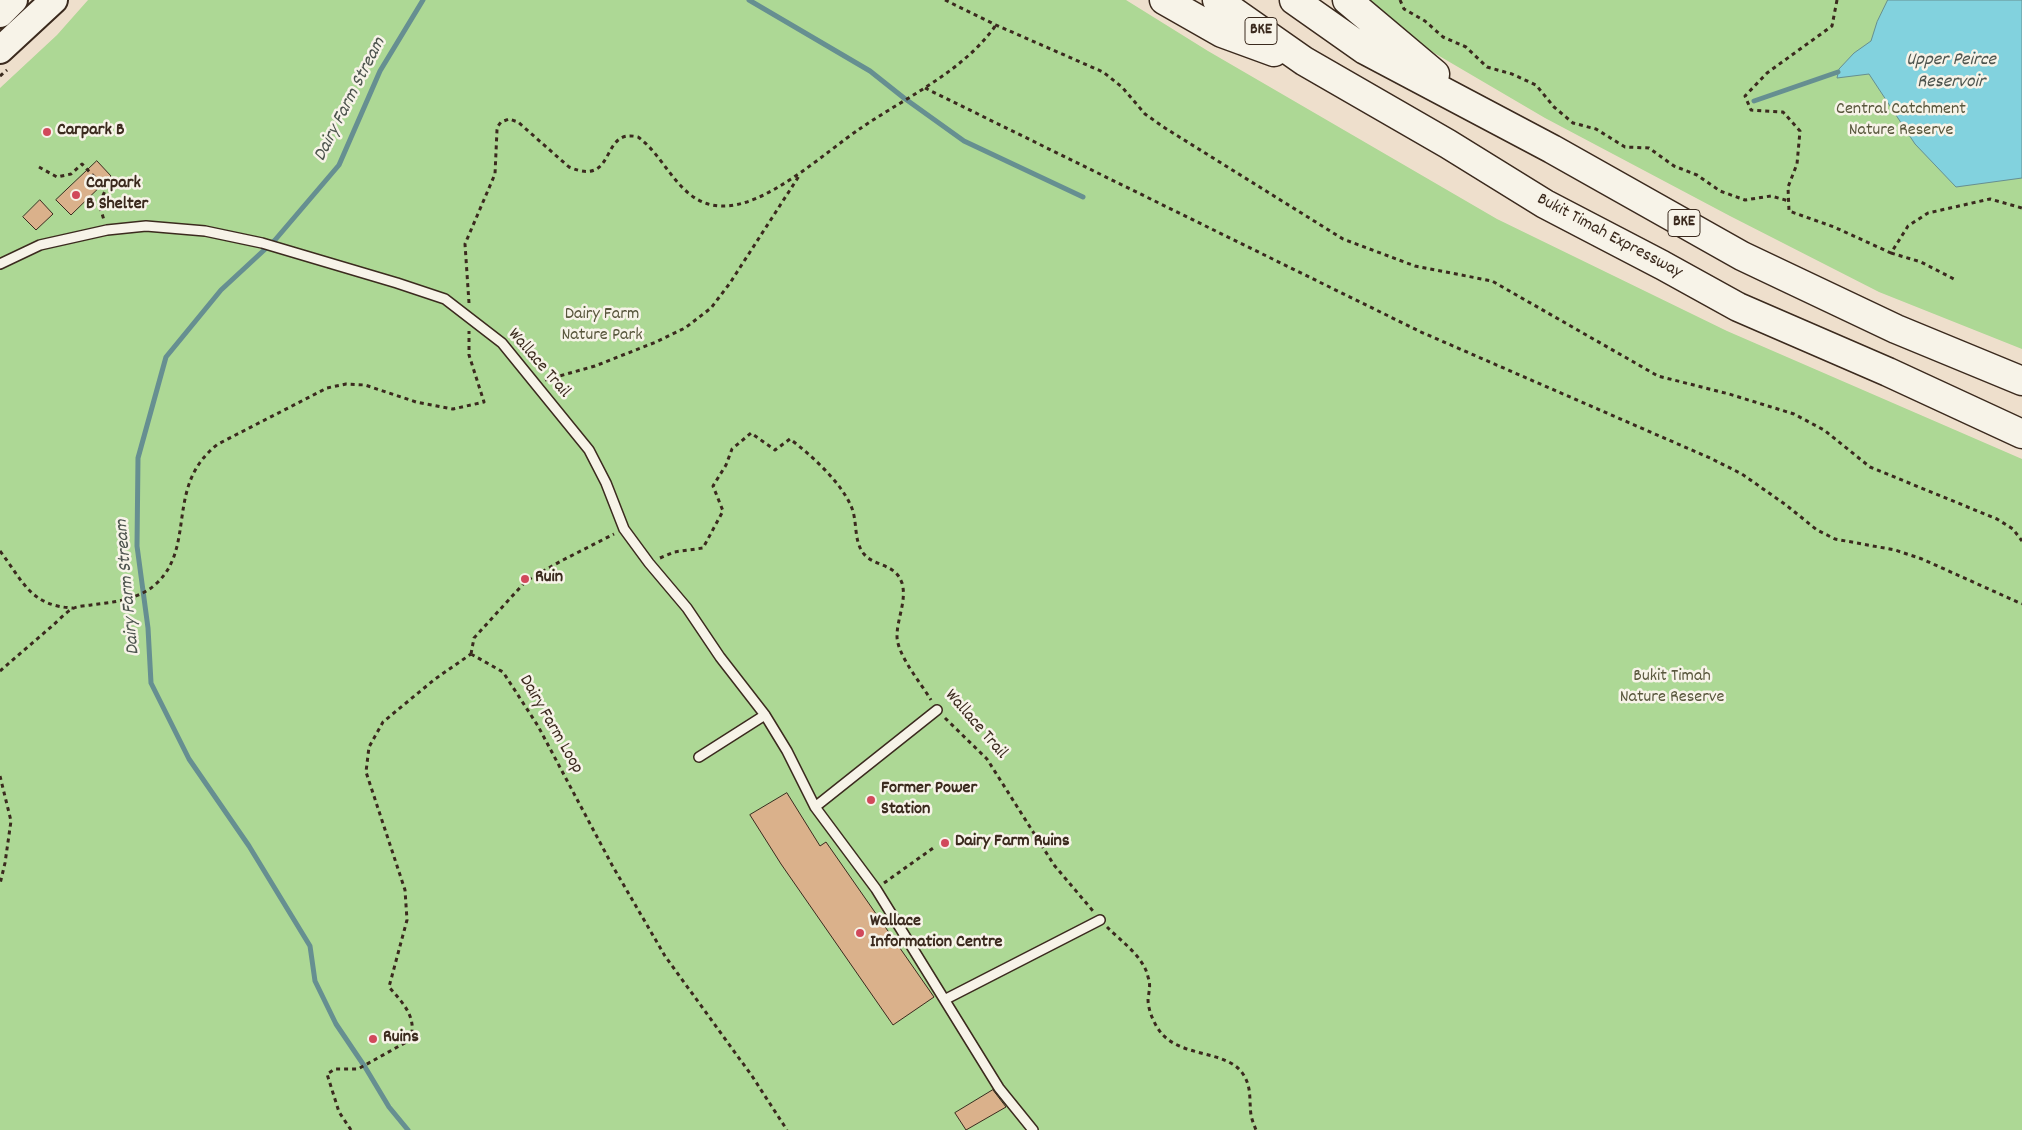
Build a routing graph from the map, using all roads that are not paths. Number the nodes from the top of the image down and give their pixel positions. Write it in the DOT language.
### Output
graph roads {
  1 [pos="14,0"];
  2 [pos="54,0"];
  3 [pos="1164,0"];
  4 [pos="1217,0"];
  5 [pos="1294,0"];
  6 [pos="1347,0"];
  7 [pos="0,14"];
  8 [pos="0,50"];
  9 [pos="1304,61"];
  10 [pos="1477,108"];
  11 [pos="0,264"];
  12 [pos="2022,381"];
  13 [pos="2022,434"];
  14 [pos="937,710"];
  15 [pos="765,715"];
  16 [pos="699,757"];
  17 [pos="815,807"];
  18 [pos="1100,920"];
  19 [pos="946,999"];
  20 [pos="1033,1130"];
  1 -- 7 [label="main road"];
  2 -- 8 [label="main road"];
  3 -- 9 [label="highway"];
  4 -- 9 [label="highway, Bukit Timah Expressway / BKE"];
  5 -- 10 [label="highway, BKE"];
  6 -- 10 [label="highway"];
  9 -- 13 [label="highway, Bukit Timah Expressway / BKE"];
  10 -- 12 [label="highway, BKE"];
  11 -- 15 [label="lane, Wallace Trail"];
  14 -- 17 [label="lane"];
  15 -- 16 [label="lane"];
  15 -- 17 [label="lane, Wallace Trail"];
  17 -- 19 [label="lane, Wallace Trail"];
  18 -- 19 [label="lane"];
  19 -- 20 [label="lane, Wallace Trail"];
}
